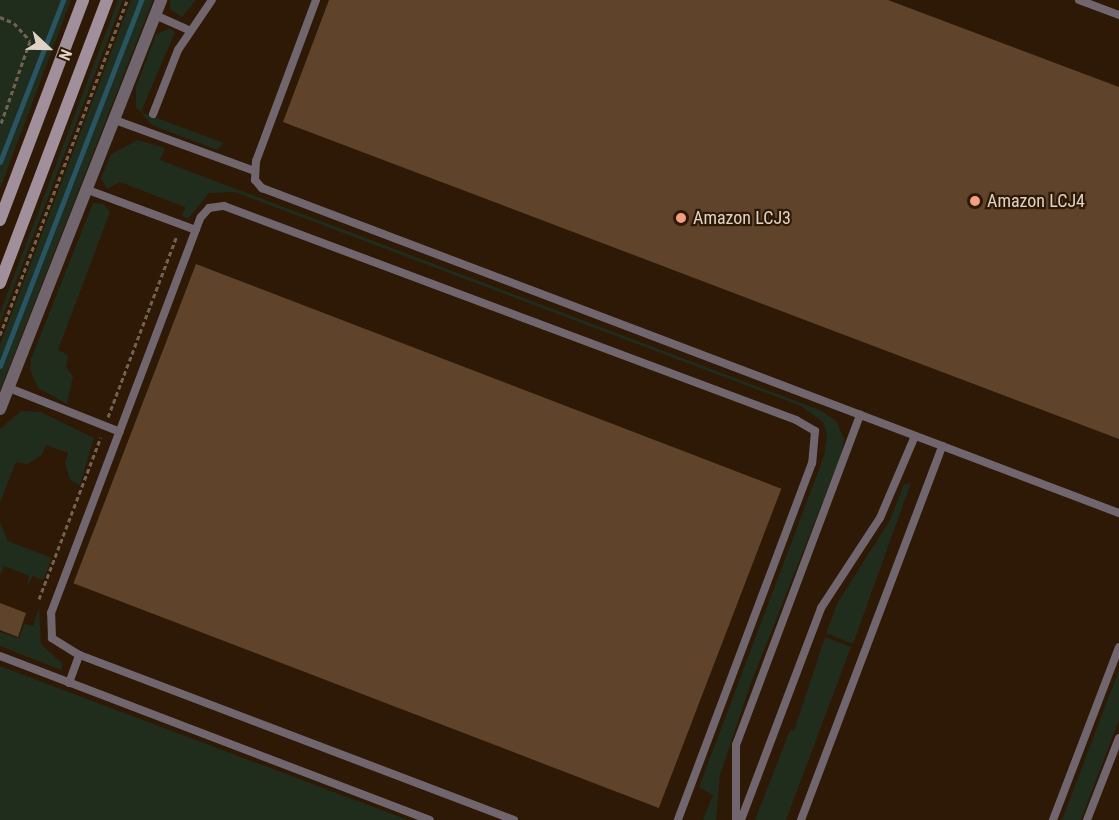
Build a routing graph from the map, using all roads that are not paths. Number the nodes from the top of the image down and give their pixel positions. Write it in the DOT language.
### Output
graph roads {
  1 [pos="83,0"];
  2 [pos="107,0"];
  3 [pos="161,0"];
  4 [pos="212,0"];
  5 [pos="316,0"];
  6 [pos="1079,0"];
  7 [pos="155,15"];
  8 [pos="1119,15"];
  9 [pos="191,31"];
  10 [pos="153,114"];
  11 [pos="115,120"];
  12 [pos="254,171"];
  13 [pos="88,190"];
  14 [pos="0,220"];
  15 [pos="196,230"];
  16 [pos="0,283"];
  17 [pos="9,388"];
  18 [pos="0,409"];
  19 [pos="860,415"];
  20 [pos="120,432"];
  21 [pos="915,436"];
  22 [pos="942,446"];
  23 [pos="1119,513"];
  24 [pos="1119,647"];
  25 [pos="79,655"];
  26 [pos="0,656"];
  27 [pos="69,682"];
  28 [pos="1119,738"];
  29 [pos="430,820"];
  30 [pos="514,820"];
  31 [pos="678,820"];
  32 [pos="736,820"];
  33 [pos="741,820"];
  34 [pos="801,820"];
  35 [pos="1053,820"];
  36 [pos="1087,820"];
  1 -- 14 [label="main road"];
  2 -- 16 [label="main road"];
  3 -- 7 [label="street"];
  4 -- 9 [label="lane"];
  5 -- 12 [label="lane"];
  6 -- 8 [label="lane"];
  7 -- 9 [label="lane"];
  7 -- 11 [label="street"];
  9 -- 10 [label="lane"];
  11 -- 12 [label="lane"];
  11 -- 13 [label="street"];
  12 -- 19 [label="lane"];
  13 -- 15 [label="lane"];
  13 -- 17 [label="street"];
  15 -- 20 [label="lane"];
  15 -- 31 [label="lane"];
  17 -- 18 [label="street"];
  17 -- 20 [label="lane"];
  19 -- 21 [label="lane"];
  19 -- 32 [label="lane"];
  20 -- 25 [label="lane"];
  21 -- 22 [label="lane"];
  21 -- 33 [label="lane"];
  22 -- 23 [label="lane"];
  22 -- 34 [label="lane"];
  24 -- 35 [label="lane"];
  25 -- 27 [label="lane"];
  25 -- 30 [label="lane"];
  26 -- 27 [label="lane"];
  27 -- 29 [label="lane"];
  28 -- 36 [label="lane"];
}
